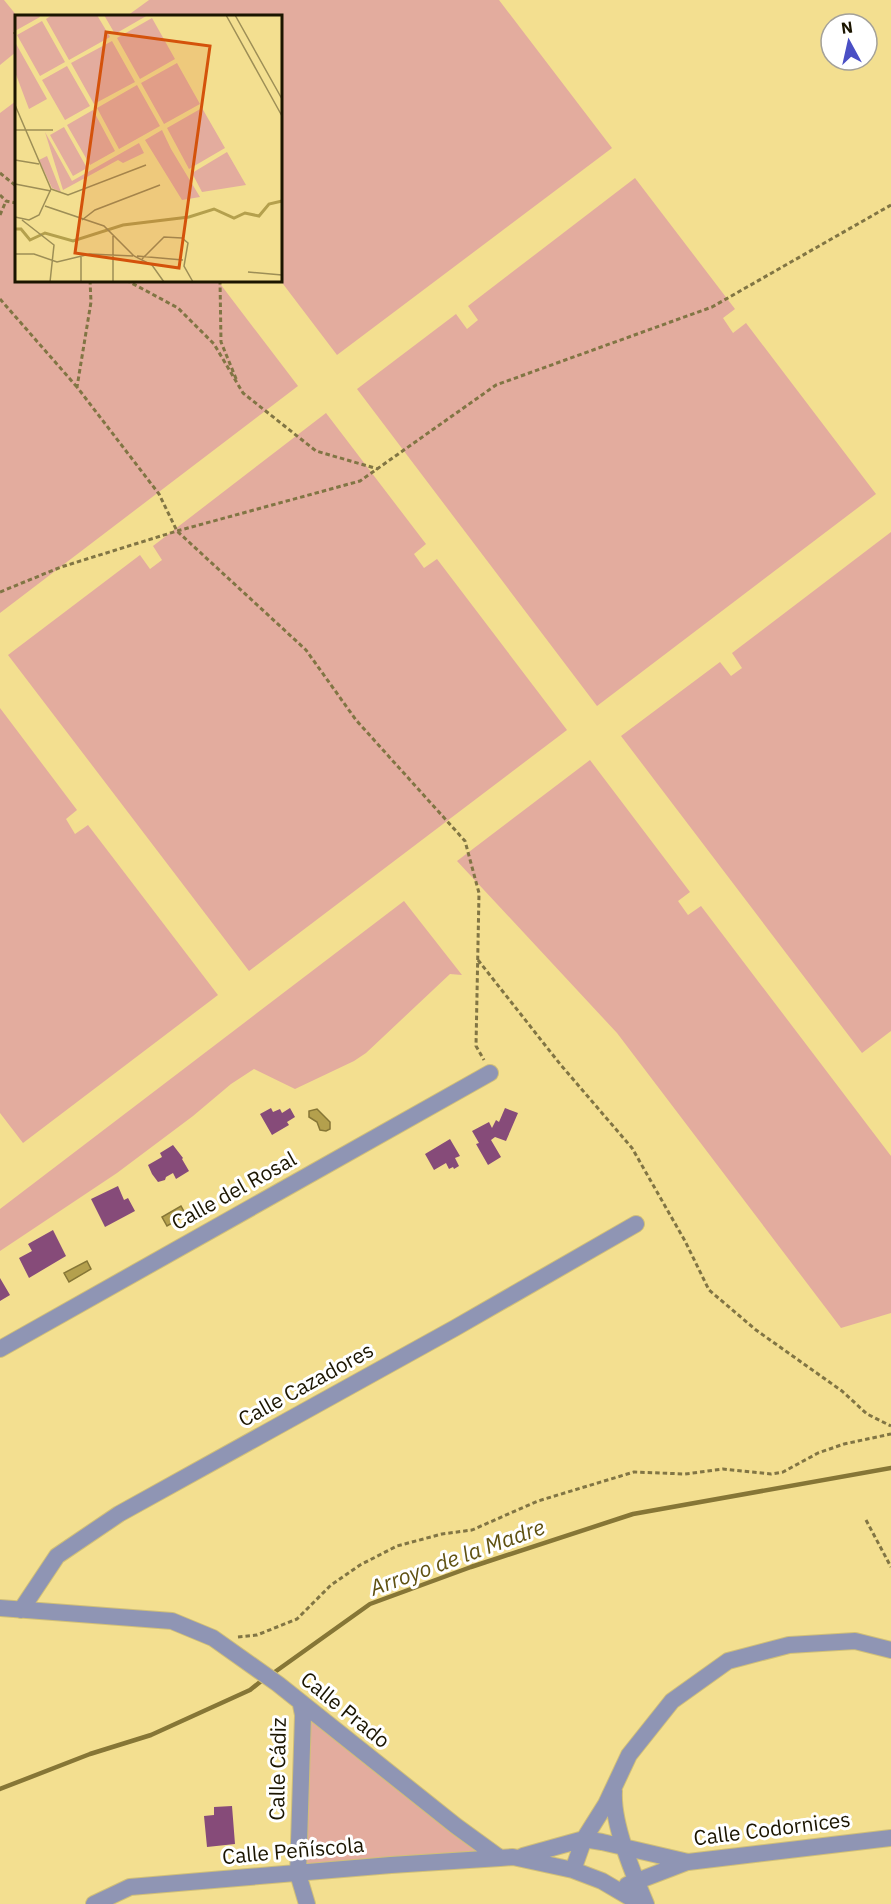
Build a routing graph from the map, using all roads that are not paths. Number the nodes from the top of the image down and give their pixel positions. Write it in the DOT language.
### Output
graph roads {
  1 [pos="490,1073"];
  2 [pos="636,1224"];
  3 [pos="0,1349"];
  4 [pos="0,1608"];
  5 [pos="21,1610"];
  6 [pos="891,1650"];
  7 [pos="301,1705"];
  8 [pos="615,1784"];
  9 [pos="891,1838"];
  10 [pos="584,1839"];
  11 [pos="626,1849"];
  12 [pos="500,1858"];
  13 [pos="517,1858"];
  14 [pos="688,1862"];
  15 [pos="573,1870"];
  16 [pos="298,1874"];
  17 [pos="637,1881"];
  18 [pos="612,1887"];
  19 [pos="94,1904"];
  20 [pos="307,1904"];
  21 [pos="641,1904"];
  22 [pos="646,1904"];
  1 -- 3 [label="street, Calle del Rosal"];
  2 -- 5 [label="street, Calle Cazadores"];
  4 -- 5 [label="street, Calle Prado"];
  5 -- 7 [label="street, Calle Prado"];
  6 -- 8 [label="street"];
  7 -- 12 [label="street, Calle Prado"];
  7 -- 16 [label="street, Calle Cádiz"];
  8 -- 10 [label="street"];
  8 -- 11 [label="street"];
  9 -- 14 [label="street, Calle Codornices"];
  10 -- 11 [label="street, Calle Codornices"];
  10 -- 13 [label="street, Calle Codornices"];
  10 -- 15 [label="street"];
  11 -- 14 [label="street, Calle Codornices"];
  11 -- 17 [label="street"];
  12 -- 13 [label="street"];
  12 -- 16 [label="street, Calle Peñíscola"];
  13 -- 15 [label="street"];
  14 -- 17 [label="street"];
  15 -- 18 [label="street"];
  16 -- 19 [label="street, Calle Peñíscola"];
  16 -- 20 [label="street, Calle Cádiz"];
  17 -- 18 [label="street"];
  17 -- 22 [label="street"];
  18 -- 21 [label="street"];
}
